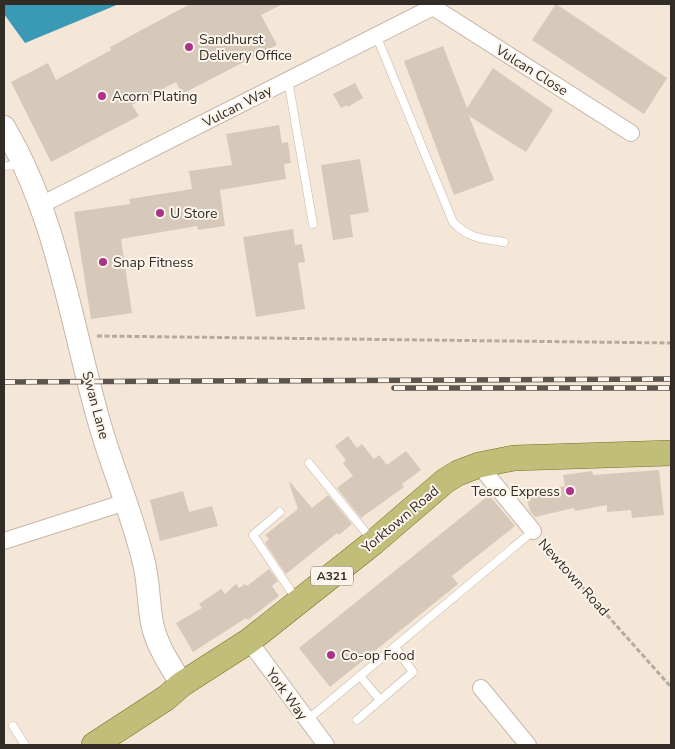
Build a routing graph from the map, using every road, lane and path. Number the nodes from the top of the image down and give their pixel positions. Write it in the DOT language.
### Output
graph roads {
  1 [pos="433,7"];
  2 [pos="376,36"];
  3 [pos="288,80"];
  4 [pos="4,127"];
  5 [pos="632,133"];
  6 [pos="14,165"];
  7 [pos="41,205"];
  8 [pos="313,224"];
  9 [pos="504,242"];
  10 [pos="77,336"];
  11 [pos="671,343"];
  12 [pos="671,453"];
  13 [pos="309,463"];
  14 [pos="479,465"];
  15 [pos="126,502"];
  16 [pos="280,512"];
  17 [pos="533,531"];
  18 [pos="4,541"];
  19 [pos="374,542"];
  20 [pos="298,602"];
  21 [pos="249,641"];
  22 [pos="395,647"];
  23 [pos="360,676"];
  24 [pos="182,684"];
  25 [pos="671,687"];
  26 [pos="482,688"];
  27 [pos="380,700"];
  28 [pos="357,720"];
  29 [pos="306,721"];
  30 [pos="13,726"];
  31 [pos="25,745"];
  32 [pos="94,745"];
  33 [pos="326,745"];
  34 [pos="528,745"];
  1 -- 2 [label="street, Vulcan Way"];
  1 -- 5 [label="street, Vulcan Close"];
  2 -- 3 [label="street, Vulcan Way"];
  2 -- 9 [label="lane"];
  3 -- 7 [label="street, Vulcan Way"];
  3 -- 8 [label="lane"];
  4 -- 6 [label="street, Swan Lane"];
  6 -- 7 [label="street, Swan Lane"];
  7 -- 10 [label="street, Swan Lane"];
  10 -- 11 [label="path"];
  10 -- 15 [label="street, Swan Lane"];
  12 -- 14 [label="main road, Yorktown Road / A321"];
  13 -- 19 [label="lane"];
  14 -- 17 [label="street, Newtown Road"];
  14 -- 19 [label="main road, Yorktown Road / A321"];
  15 -- 18 [label="street"];
  15 -- 24 [label="street, Swan Lane"];
  16 -- 20 [label="lane"];
  17 -- 22 [label="lane"];
  17 -- 25 [label="path, Newtown Road"];
  19 -- 20 [label="main road, Yorktown Road / A321"];
  20 -- 21 [label="main road, Yorktown Road / A321"];
  21 -- 24 [label="main road, Yorktown Road / A321"];
  21 -- 29 [label="street, York Way"];
  22 -- 23 [label="lane"];
  22 -- 27 [label="lane"];
  23 -- 27 [label="lane"];
  23 -- 29 [label="lane"];
  24 -- 32 [label="main road, Yorktown Road / A321"];
  26 -- 34 [label="street"];
  27 -- 28 [label="lane"];
  29 -- 33 [label="street, York Way"];
  30 -- 31 [label="lane"];
}
